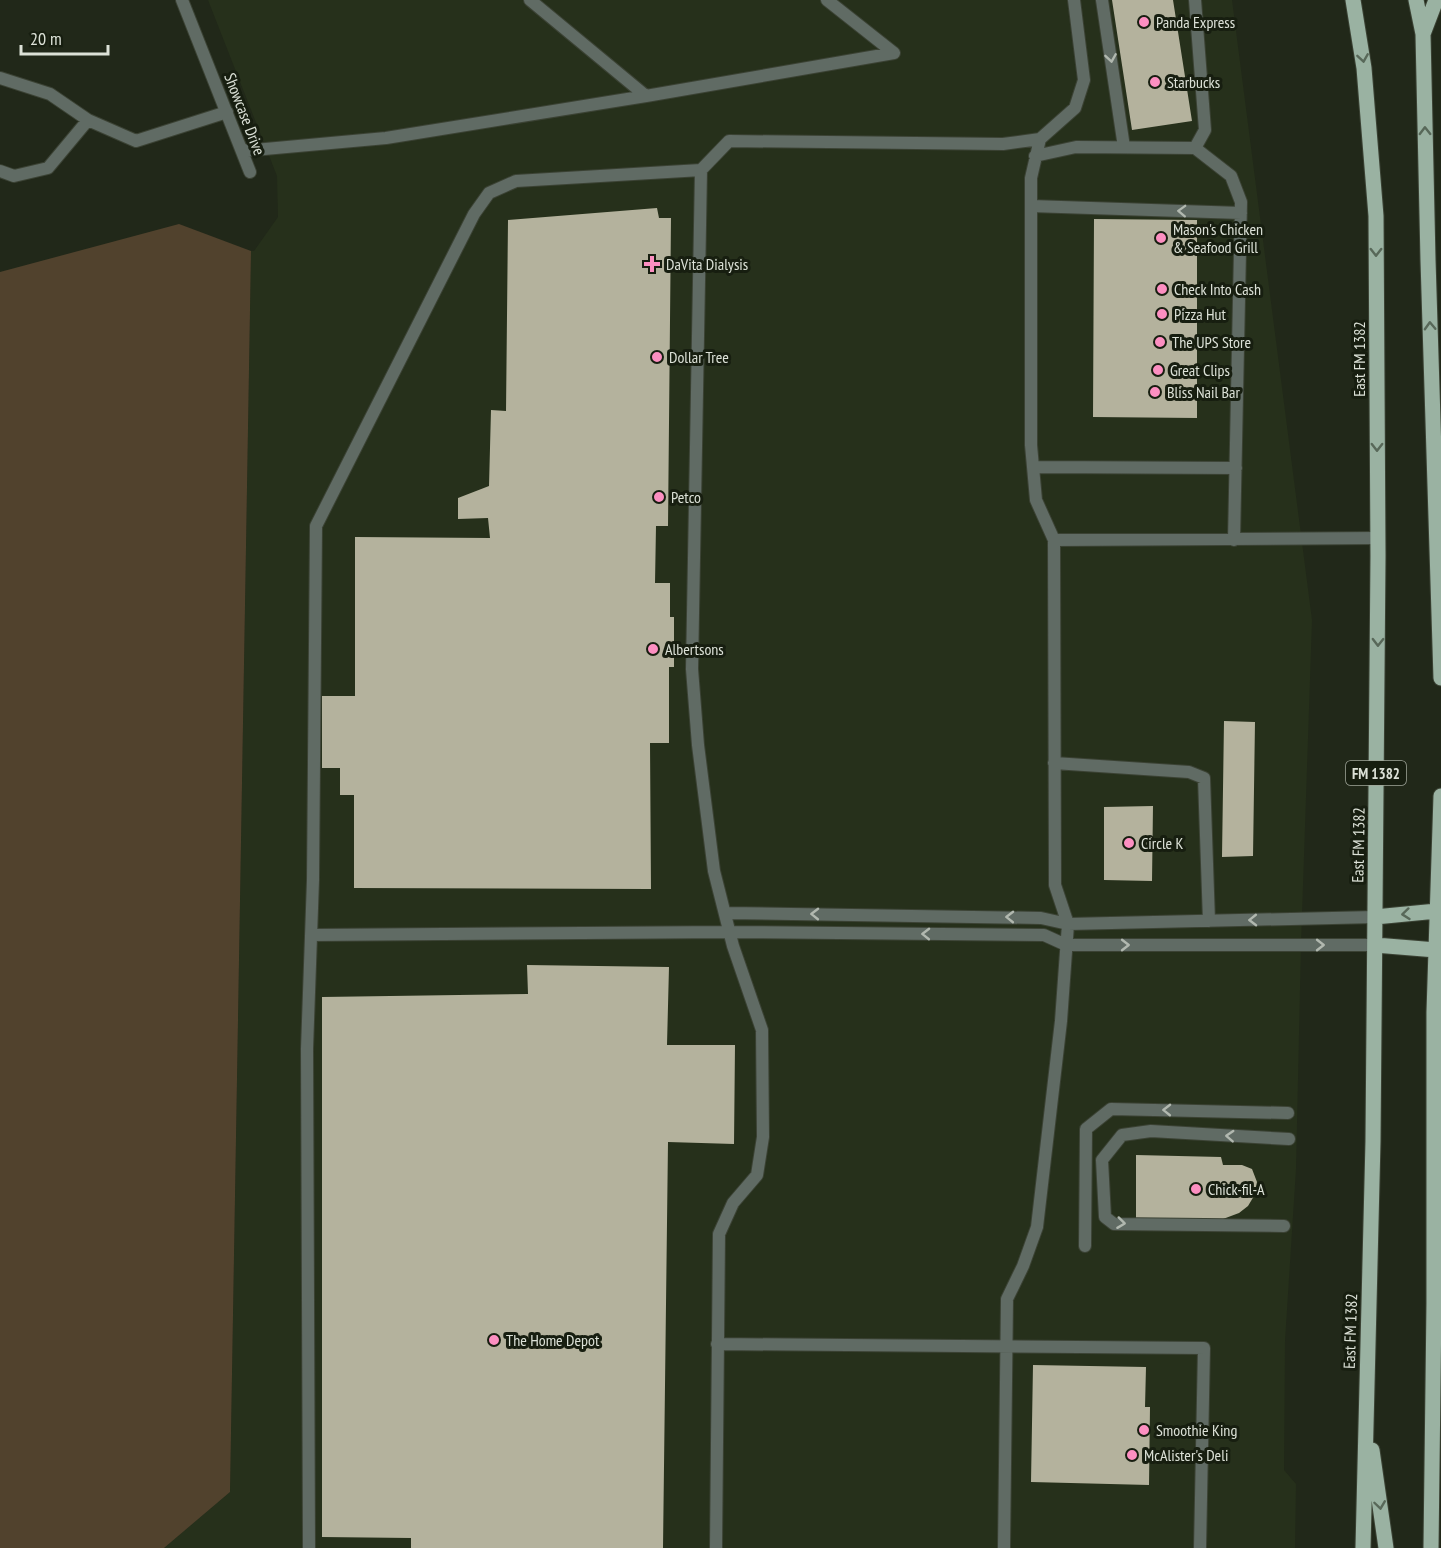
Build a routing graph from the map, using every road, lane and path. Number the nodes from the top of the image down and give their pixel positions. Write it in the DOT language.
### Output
graph roads {
  1 [pos="183,0"];
  2 [pos="530,0"];
  3 [pos="827,0"];
  4 [pos="1074,0"];
  5 [pos="1102,0"];
  6 [pos="1195,0"];
  7 [pos="1353,0"];
  8 [pos="1416,0"];
  9 [pos="1436,0"];
  10 [pos="1423,34"];
  11 [pos="0,78"];
  12 [pos="646,96"];
  13 [pos="227,112"];
  14 [pos="88,120"];
  15 [pos="1040,139"];
  16 [pos="1124,147"];
  17 [pos="1195,148"];
  18 [pos="242,151"];
  19 [pos="1035,156"];
  20 [pos="701,170"];
  21 [pos="0,171"];
  22 [pos="250,172"];
  23 [pos="1031,206"];
  24 [pos="1241,213"];
  25 [pos="1435,278"];
  26 [pos="1033,467"];
  27 [pos="1236,468"];
  28 [pos="1378,538"];
  29 [pos="1054,540"];
  30 [pos="1234,540"];
  31 [pos="1440,616"];
  32 [pos="1441,678"];
  33 [pos="1054,763"];
  34 [pos="1441,796"];
  35 [pos="1439,911"];
  36 [pos="725,913"];
  37 [pos="1375,917"];
  38 [pos="1209,921"];
  39 [pos="1068,924"];
  40 [pos="730,932"];
  41 [pos="311,935"];
  42 [pos="1066,945"];
  43 [pos="1375,945"];
  44 [pos="1438,950"];
  45 [pos="1288,1113"];
  46 [pos="1289,1139"];
  47 [pos="1284,1226"];
  48 [pos="1085,1246"];
  49 [pos="717,1344"];
  50 [pos="1006,1346"];
  51 [pos="1366,1406"];
  52 [pos="309,1548"];
  53 [pos="716,1548"];
  54 [pos="1004,1548"];
  55 [pos="1200,1548"];
  56 [pos="1363,1548"];
  57 [pos="1386,1548"];
  58 [pos="1431,1548"];
  1 -- 13 [label="lane, Showcase Drive"];
  2 -- 12 [label="lane"];
  3 -- 12 [label="lane"];
  4 -- 15 [label="lane"];
  5 -- 16 [label="lane, one-way"];
  6 -- 17 [label="lane"];
  7 -- 28 [label="main road, East FM 1382 / FM 1382, one-way"];
  8 -- 10 [label="main road"];
  9 -- 10 [label="main road"];
  25 -- 10 [label="main road, one-way"];
  11 -- 14 [label="lane"];
  12 -- 18 [label="lane"];
  13 -- 14 [label="lane"];
  13 -- 18 [label="lane, Showcase Drive"];
  14 -- 21 [label="lane"];
  15 -- 19 [label="lane"];
  15 -- 20 [label="lane"];
  16 -- 17 [label="lane"];
  16 -- 19 [label="lane"];
  17 -- 24 [label="lane"];
  18 -- 22 [label="lane, Showcase Drive"];
  19 -- 23 [label="lane"];
  20 -- 36 [label="lane"];
  20 -- 41 [label="lane"];
  24 -- 23 [label="lane, one-way"];
  23 -- 26 [label="lane"];
  24 -- 27 [label="lane"];
  31 -- 25 [label="main road, one-way"];
  26 -- 27 [label="lane"];
  26 -- 29 [label="lane"];
  27 -- 30 [label="lane"];
  28 -- 30 [label="lane"];
  28 -- 37 [label="main road, East FM 1382 / FM 1382, one-way"];
  29 -- 30 [label="lane"];
  29 -- 33 [label="lane"];
  31 -- 32 [label="main road"];
  33 -- 38 [label="lane"];
  33 -- 39 [label="lane"];
  34 -- 35 [label="main road"];
  35 -- 37 [label="main road, one-way"];
  35 -- 44 [label="main road"];
  39 -- 36 [label="lane, one-way"];
  36 -- 40 [label="lane"];
  37 -- 38 [label="lane, one-way"];
  37 -- 43 [label="main road, East FM 1382 / FM 1382"];
  38 -- 39 [label="lane"];
  39 -- 42 [label="lane"];
  40 -- 41 [label="lane"];
  42 -- 40 [label="lane, one-way"];
  40 -- 49 [label="lane"];
  41 -- 52 [label="lane"];
  42 -- 43 [label="lane, one-way"];
  42 -- 50 [label="lane"];
  43 -- 44 [label="main road"];
  43 -- 51 [label="main road, East FM 1382 / FM 1382"];
  44 -- 58 [label="main road"];
  45 -- 48 [label="lane, one-way"];
  46 -- 47 [label="lane, one-way"];
  49 -- 50 [label="lane"];
  49 -- 53 [label="lane"];
  50 -- 54 [label="lane"];
  50 -- 55 [label="lane"];
  51 -- 56 [label="main road, East FM 1382 / FM 1382"];
  51 -- 57 [label="main road, one-way"];
}
